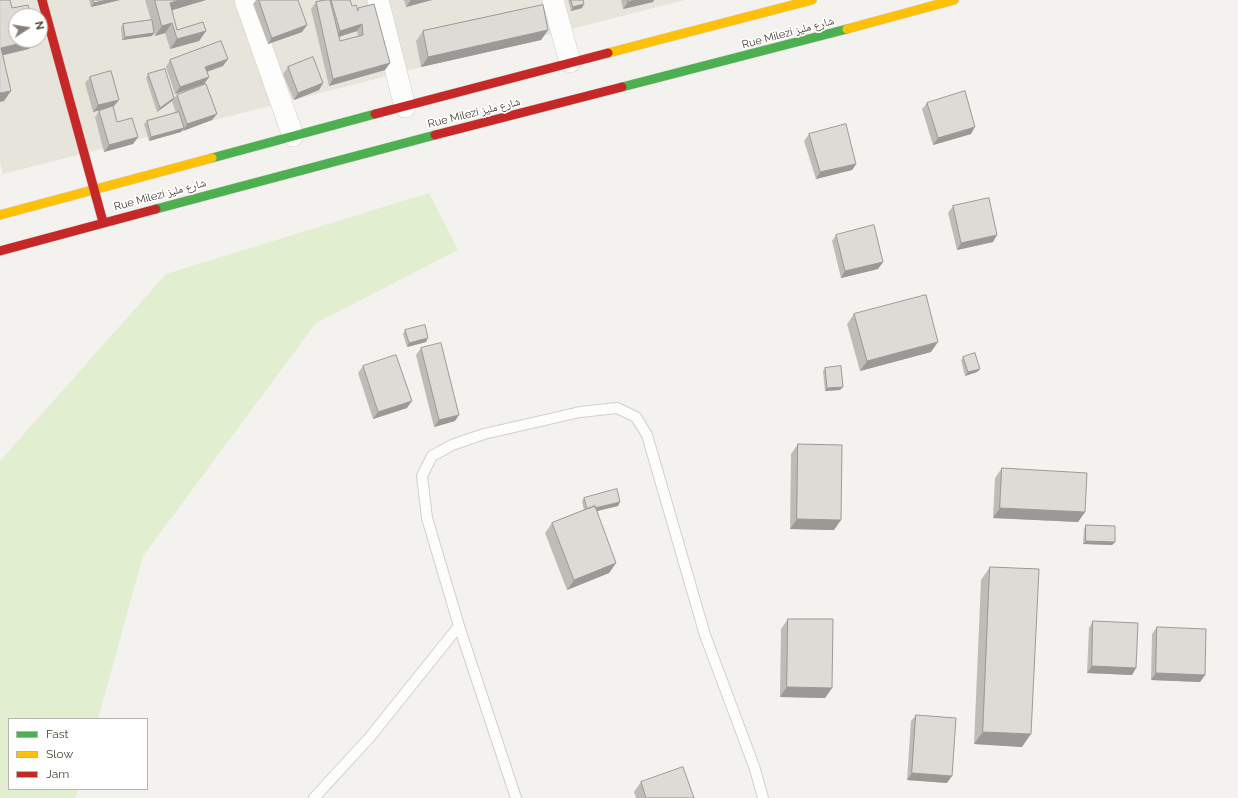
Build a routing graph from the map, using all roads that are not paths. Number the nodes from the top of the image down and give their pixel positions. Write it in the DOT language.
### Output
graph roads {
  1 [pos="42,0"];
  2 [pos="245,0"];
  3 [pos="378,0"];
  4 [pos="553,0"];
  5 [pos="812,0"];
  6 [pos="952,0"];
  7 [pos="570,62"];
  8 [pos="405,107"];
  9 [pos="293,136"];
  10 [pos="93,190"];
  11 [pos="0,215"];
  12 [pos="103,222"];
  13 [pos="0,251"];
  14 [pos="458,626"];
  15 [pos="314,798"];
  16 [pos="516,798"];
  17 [pos="764,798"];
  1 -- 10 [label="street"];
  2 -- 9 [label="street"];
  3 -- 8 [label="street"];
  4 -- 7 [label="street"];
  5 -- 7 [label="street, Rue Milezi شارع مليز"];
  6 -- 12 [label="street, Rue Milezi شارع مليز"];
  7 -- 8 [label="street, Rue Milezi شارع مليز"];
  8 -- 9 [label="street, Rue Milezi شارع مليز"];
  9 -- 10 [label="street, Rue Milezi شارع مليز"];
  10 -- 11 [label="street, Rue Milezi شارع مليز"];
  10 -- 12 [label="street"];
  12 -- 13 [label="street, Rue Milezi شارع مليز"];
  14 -- 15 [label="lane"];
  14 -- 16 [label="lane"];
  14 -- 17 [label="lane"];
}
